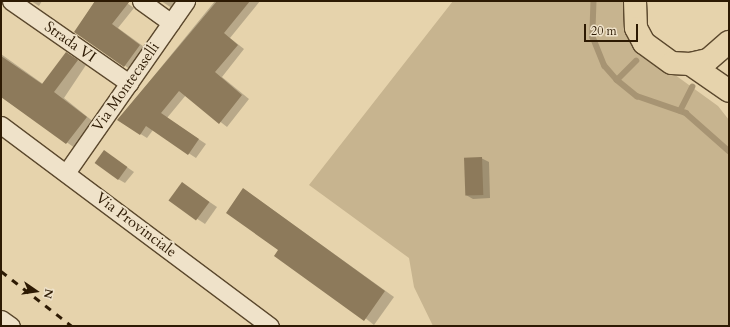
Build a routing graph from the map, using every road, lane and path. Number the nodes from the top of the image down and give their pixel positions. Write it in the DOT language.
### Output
graph roads {
  1 [pos="11,1"];
  2 [pos="141,1"];
  3 [pos="186,1"];
  4 [pos="634,4"];
  5 [pos="171,23"];
  6 [pos="729,42"];
  7 [pos="690,64"];
  8 [pos="129,83"];
  9 [pos="729,91"];
  10 [pos="1,125"];
  11 [pos="66,173"];
  12 [pos="1,319"];
  13 [pos="11,326"];
  14 [pos="270,326"];
  1 -- 8 [label="street, Strada VI"];
  2 -- 5 [label="street"];
  3 -- 5 [label="street, Via Montecaselli"];
  4 -- 7 [label="main road"];
  5 -- 8 [label="street, Via Montecaselli"];
  6 -- 7 [label="main road"];
  7 -- 9 [label="main road"];
  8 -- 11 [label="street, Via Montecaselli"];
  10 -- 11 [label="street, Via Provinciale"];
  11 -- 14 [label="street, Via Provinciale"];
  12 -- 13 [label="street"];
}
